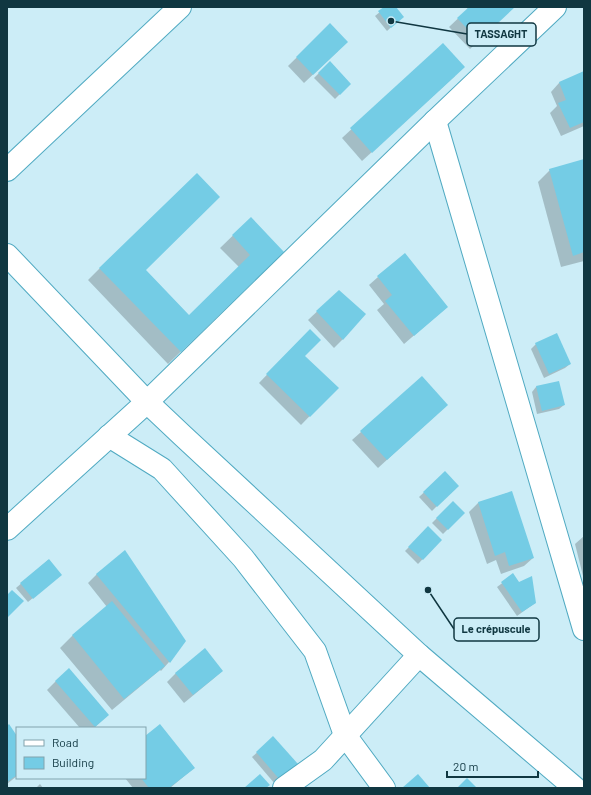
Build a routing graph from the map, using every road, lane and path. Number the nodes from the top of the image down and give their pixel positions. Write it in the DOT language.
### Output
graph roads {
  1 [pos="180,7"];
  2 [pos="555,7"];
  3 [pos="435,121"];
  4 [pos="7,170"];
  5 [pos="7,255"];
  6 [pos="147,402"];
  7 [pos="109,436"];
  8 [pos="7,529"];
  9 [pos="584,629"];
  10 [pos="419,655"];
  11 [pos="345,735"];
  12 [pos="284,788"];
  13 [pos="384,788"];
  14 [pos="575,788"];
  1 -- 4 [label="street"];
  2 -- 3 [label="street"];
  3 -- 6 [label="street"];
  3 -- 9 [label="street"];
  5 -- 6 [label="street"];
  6 -- 7 [label="street"];
  6 -- 10 [label="street"];
  7 -- 8 [label="street"];
  7 -- 11 [label="street"];
  10 -- 11 [label="street"];
  10 -- 14 [label="street"];
  11 -- 12 [label="street"];
  11 -- 13 [label="street"];
}
